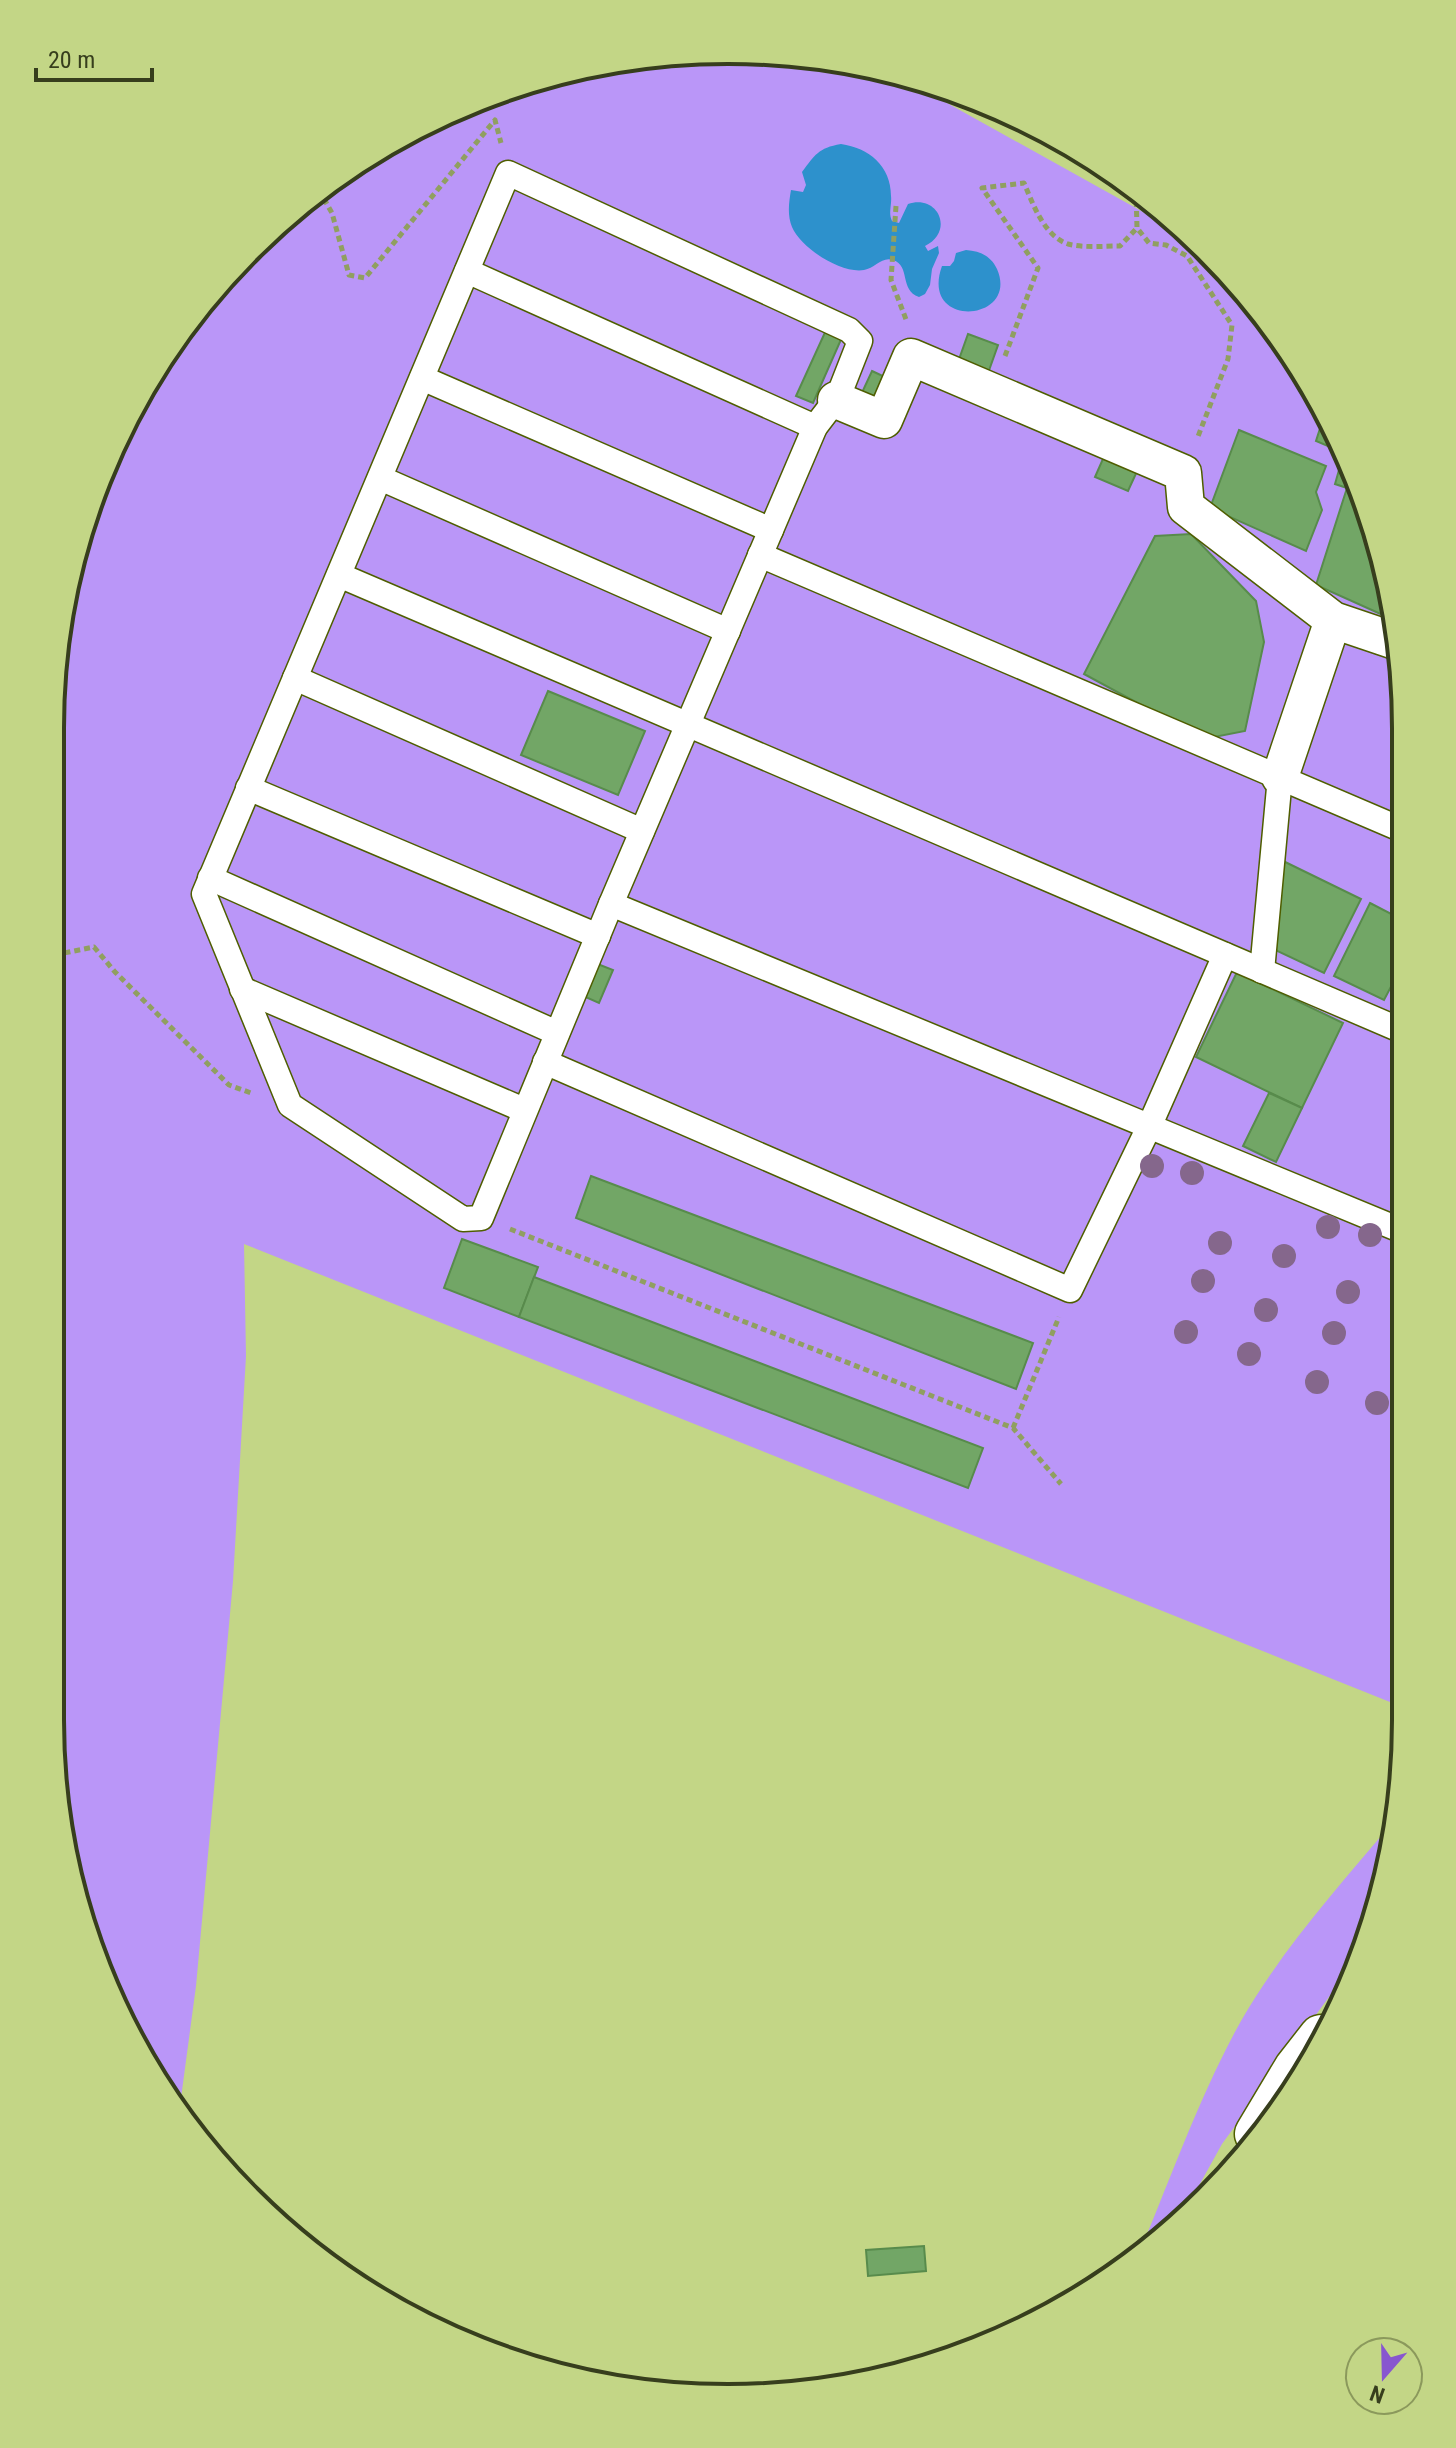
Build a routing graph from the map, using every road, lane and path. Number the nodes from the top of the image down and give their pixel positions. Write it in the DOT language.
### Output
graph roads {
  1 [pos="508,173"];
  2 [pos="325,200"];
  3 [pos="1136,205"];
  4 [pos="896,206"];
  5 [pos="1137,228"];
  6 [pos="467,271"];
  7 [pos="909,327"];
  8 [pos="422,378"];
  9 [pos="992,391"];
  10 [pos="825,414"];
  11 [pos="1183,473"];
  12 [pos="380,478"];
  13 [pos="771,530"];
  14 [pos="760,555"];
  15 [pos="339,575"];
  16 [pos="1333,620"];
  17 [pos="728,631"];
  18 [pos="1385,638"];
  19 [pos="295,678"];
  20 [pos="688,724"];
  21 [pos="1280,777"];
  22 [pos="248,788"];
  23 [pos="1392,825"];
  24 [pos="642,831"];
  25 [pos="210,878"];
  26 [pos="611,904"];
  27 [pos="598,936"];
  28 [pos="64,953"];
  29 [pos="1225,955"];
  30 [pos="1262,971"];
  31 [pos="242,989"];
  32 [pos="1392,1026"];
  33 [pos="557,1033"];
  34 [pos="545,1062"];
  35 [pos="290,1105"];
  36 [pos="524,1110"];
  37 [pos="1149,1127"];
  38 [pos="481,1218"];
  39 [pos="1392,1227"];
  40 [pos="1070,1290"];
  41 [pos="1013,1428"];
  42 [pos="1061,1484"];
  1 -- 2 [label="path"];
  1 -- 6 [label="lane"];
  1 -- 10 [label="lane"];
  3 -- 5 [label="path"];
  4 -- 7 [label="path"];
  5 -- 9 [label="path"];
  5 -- 11 [label="path"];
  6 -- 8 [label="lane"];
  6 -- 10 [label="lane"];
  8 -- 12 [label="lane"];
  8 -- 13 [label="lane"];
  9 -- 10 [label="street"];
  9 -- 11 [label="street"];
  10 -- 13 [label="lane"];
  11 -- 16 [label="street"];
  12 -- 15 [label="lane"];
  12 -- 17 [label="lane"];
  13 -- 14 [label="lane"];
  14 -- 17 [label="lane"];
  14 -- 21 [label="lane"];
  15 -- 19 [label="lane"];
  15 -- 20 [label="lane"];
  16 -- 18 [label="street"];
  16 -- 21 [label="street"];
  17 -- 20 [label="lane"];
  19 -- 22 [label="lane"];
  19 -- 24 [label="lane"];
  20 -- 24 [label="lane"];
  20 -- 29 [label="lane"];
  21 -- 23 [label="lane"];
  21 -- 30 [label="lane"];
  22 -- 25 [label="lane"];
  22 -- 27 [label="lane"];
  24 -- 26 [label="lane"];
  25 -- 31 [label="lane"];
  25 -- 33 [label="lane"];
  26 -- 27 [label="lane"];
  26 -- 37 [label="lane"];
  27 -- 33 [label="lane"];
  28 -- 35 [label="path"];
  29 -- 30 [label="lane"];
  29 -- 37 [label="lane"];
  30 -- 32 [label="lane"];
  31 -- 35 [label="lane"];
  31 -- 36 [label="lane"];
  33 -- 34 [label="lane"];
  34 -- 36 [label="lane"];
  34 -- 40 [label="lane"];
  35 -- 38 [label="lane"];
  36 -- 38 [label="lane"];
  37 -- 39 [label="lane"];
  37 -- 40 [label="lane"];
  38 -- 41 [label="path"];
  40 -- 41 [label="path"];
  41 -- 42 [label="path"];
}
